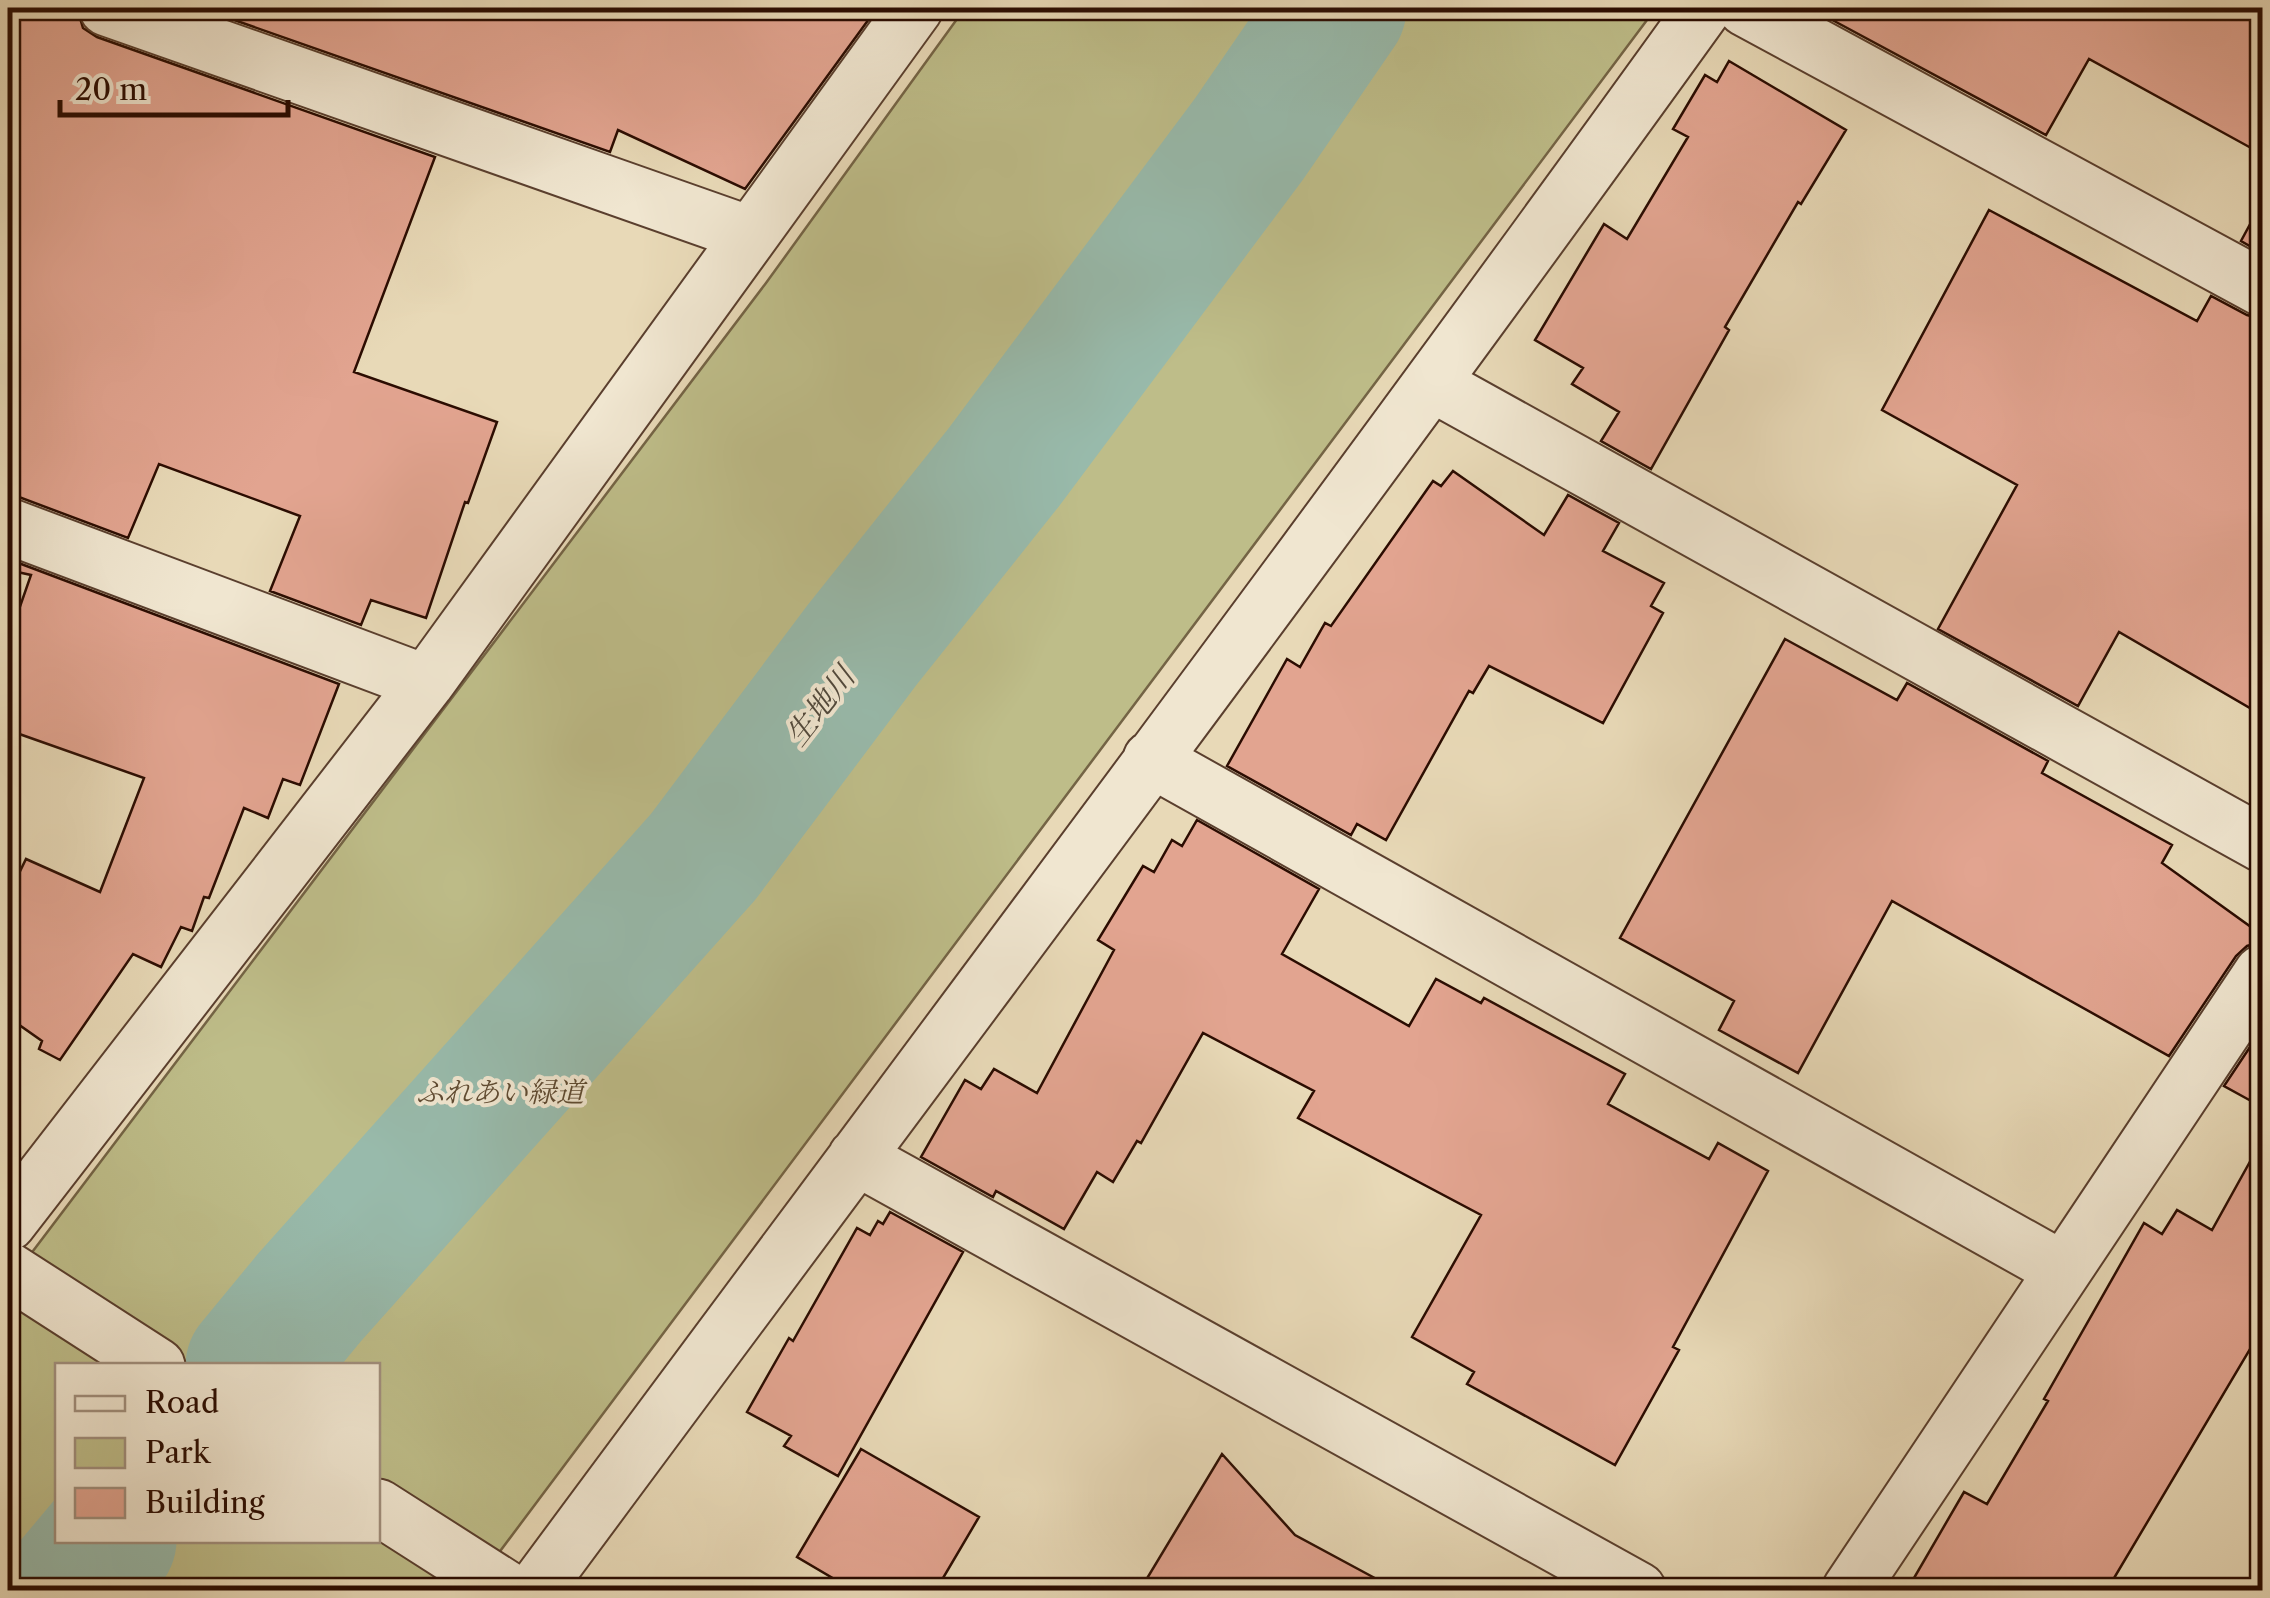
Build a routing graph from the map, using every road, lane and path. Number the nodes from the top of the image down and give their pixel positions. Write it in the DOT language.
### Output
graph roads {
  1 [pos="107,8"];
  2 [pos="915,8"];
  3 [pos="1704,8"];
  4 [pos="1745,8"];
  5 [pos="750,234"];
  6 [pos="2262,288"];
  7 [pos="1433,384"];
  8 [pos="8,526"];
  9 [pos="426,683"];
  10 [pos="1150,758"];
  11 [pos="2262,844"];
  12 [pos="2262,973"];
  13 [pos="856,1157"];
  14 [pos="8,1223"];
  15 [pos="2063,1270"];
  16 [pos="13,1273"];
  17 [pos="152,1363"];
  18 [pos="380,1507"];
  19 [pos="512,1587"];
  20 [pos="1638,1590"];
  21 [pos="1850,1590"];
  1 -- 5 [label="street"];
  2 -- 5 [label="street"];
  3 -- 7 [label="street"];
  4 -- 6 [label="street"];
  5 -- 9 [label="street"];
  7 -- 10 [label="street"];
  7 -- 11 [label="street"];
  8 -- 9 [label="street"];
  9 -- 14 [label="street"];
  10 -- 13 [label="street"];
  10 -- 15 [label="street"];
  12 -- 15 [label="street"];
  13 -- 19 [label="street"];
  13 -- 20 [label="street"];
  15 -- 21 [label="street"];
  16 -- 17 [label="street"];
  18 -- 19 [label="street"];
}
